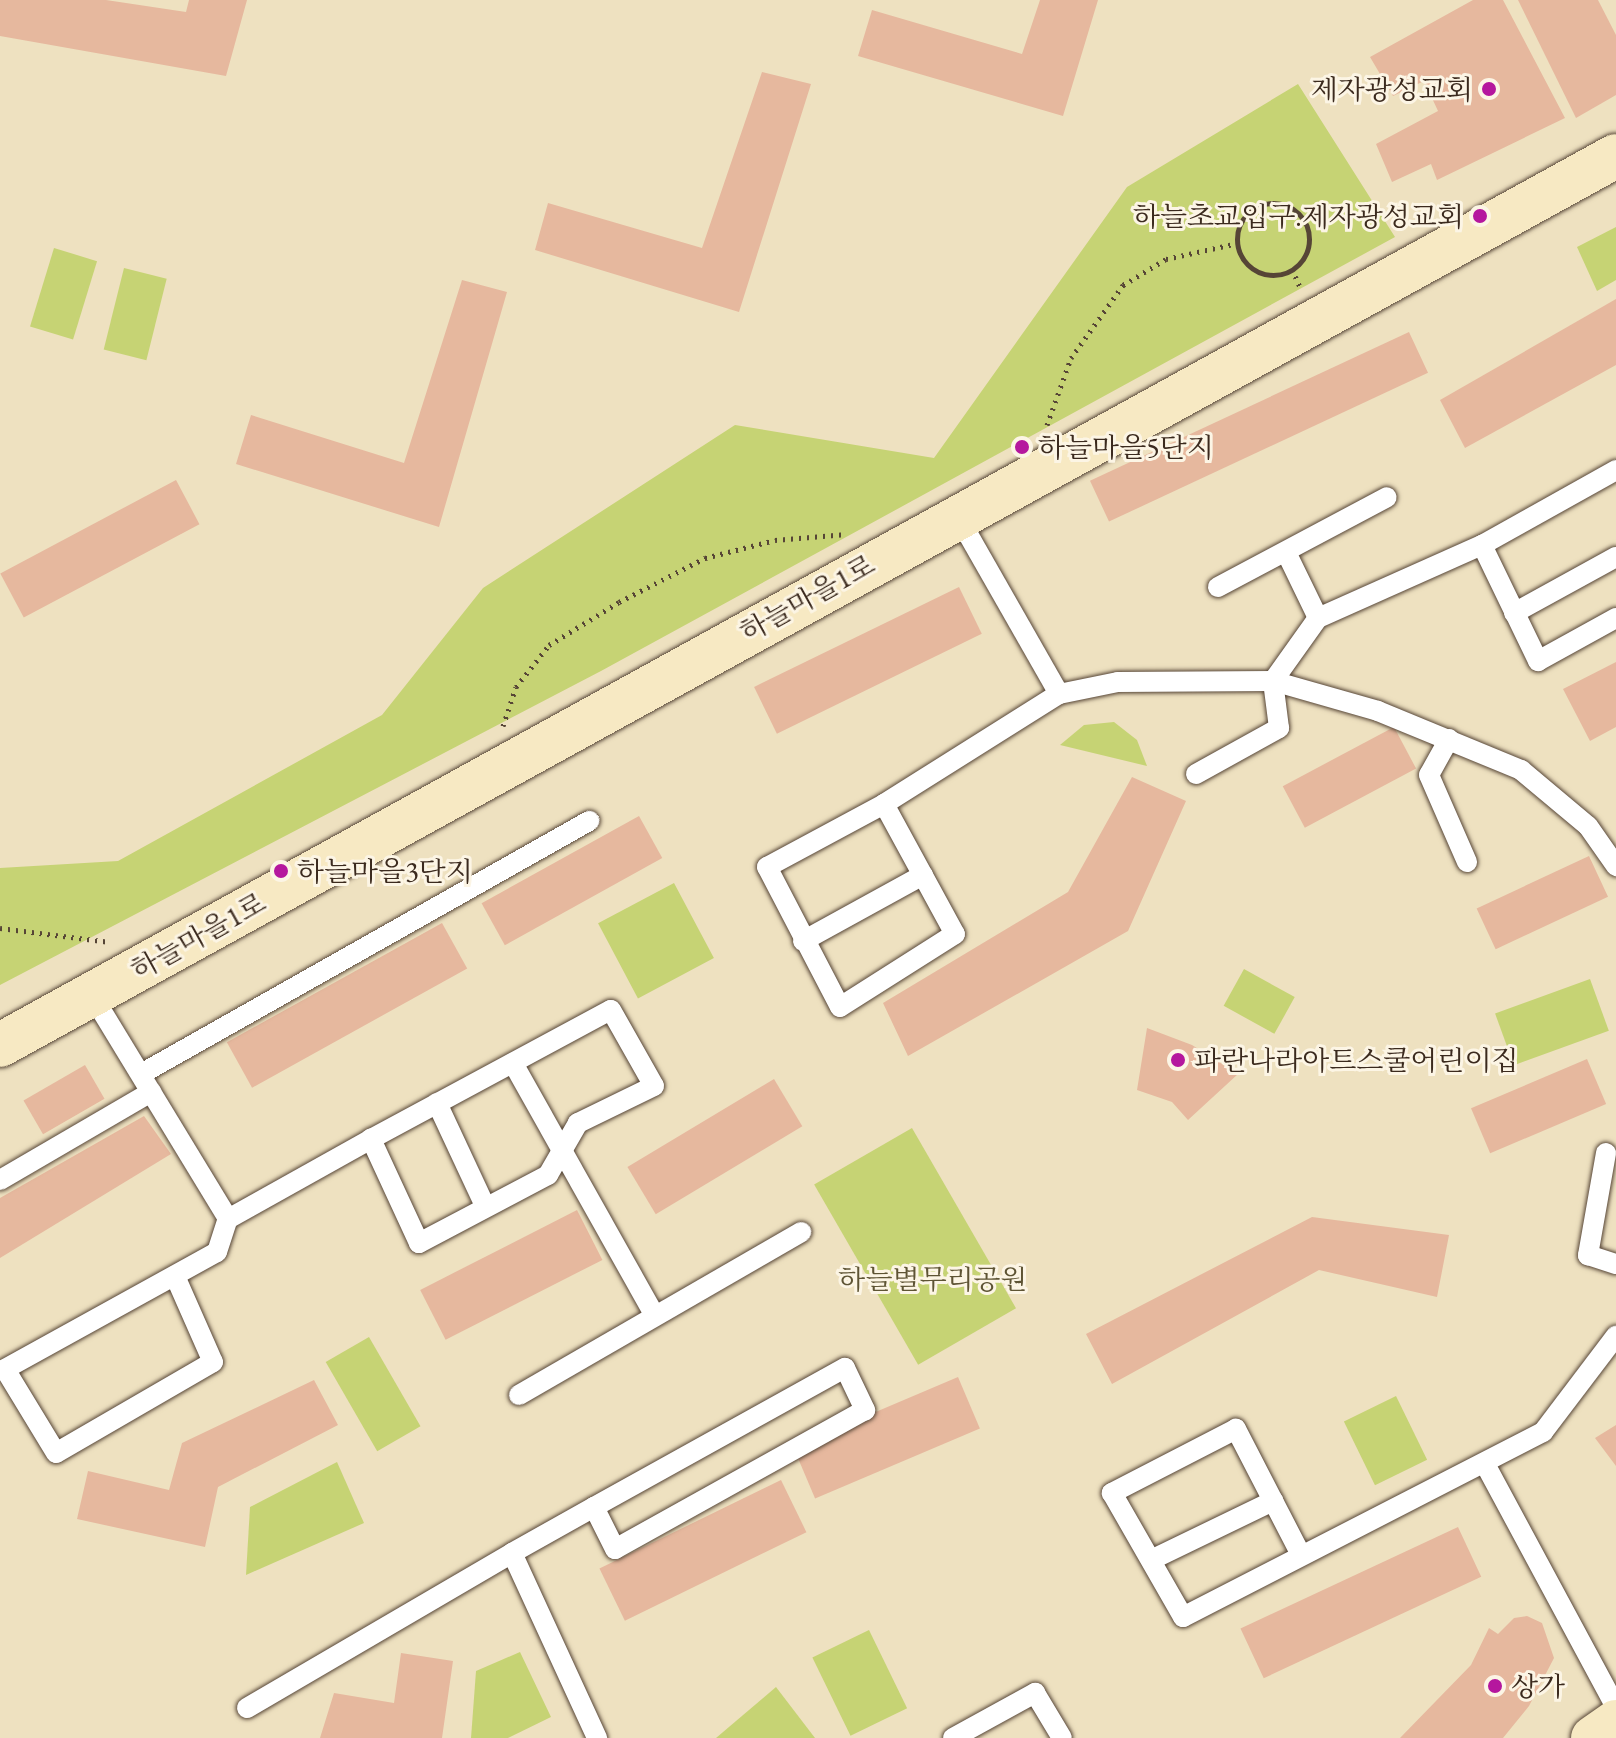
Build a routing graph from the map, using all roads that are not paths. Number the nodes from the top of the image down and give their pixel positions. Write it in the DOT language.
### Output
graph roads {
  1 [pos="1616,156"];
  2 [pos="1616,470"];
  3 [pos="1387,497"];
  4 [pos="957,515"];
  5 [pos="1482,545"];
  6 [pos="1286,552"];
  7 [pos="1616,557"];
  8 [pos="1218,587"];
  9 [pos="1514,613"];
  10 [pos="1318,618"];
  11 [pos="1616,618"];
  12 [pos="1273,681"];
  13 [pos="1059,694"];
  14 [pos="1449,739"];
  15 [pos="1196,774"];
  16 [pos="884,804"];
  17 [pos="589,821"];
  18 [pos="1467,862"];
  19 [pos="1616,866"];
  20 [pos="923,875"];
  21 [pos="803,941"];
  22 [pos="92,995"];
  23 [pos="0,1045"];
  24 [pos="513,1063"];
  25 [pos="141,1074"];
  26 [pos="151,1092"];
  27 [pos="437,1103"];
  28 [pos="371,1139"];
  29 [pos="562,1148"];
  30 [pos="1606,1153"];
  31 [pos="0,1180"];
  32 [pos="485,1206"];
  33 [pos="228,1219"];
  34 [pos="801,1232"];
  35 [pos="1616,1264"];
  36 [pos="175,1276"];
  37 [pos="654,1314"];
  38 [pos="1616,1336"];
  39 [pos="519,1395"];
  40 [pos="1485,1464"];
  41 [pos="1273,1501"];
  42 [pos="594,1507"];
  43 [pos="512,1553"];
  44 [pos="1300,1553"];
  45 [pos="1151,1560"];
  46 [pos="1616,1707"];
  47 [pos="247,1708"];
  48 [pos="1616,1722"];
  49 [pos="597,1738"];
  50 [pos="953,1738"];
  51 [pos="1062,1738"];
  52 [pos="1593,1738"];
  1 -- 4 [label="street, 하늘마을1로"];
  2 -- 5 [label="lane"];
  3 -- 6 [label="lane"];
  4 -- 13 [label="lane"];
  4 -- 22 [label="street, 하늘마을1로"];
  5 -- 9 [label="lane"];
  5 -- 10 [label="lane"];
  6 -- 8 [label="lane"];
  6 -- 10 [label="lane"];
  7 -- 9 [label="lane"];
  9 -- 11 [label="lane"];
  10 -- 12 [label="lane"];
  12 -- 13 [label="lane"];
  12 -- 14 [label="lane"];
  12 -- 15 [label="lane"];
  13 -- 16 [label="lane"];
  14 -- 18 [label="lane"];
  14 -- 19 [label="lane"];
  16 -- 20 [label="lane"];
  16 -- 21 [label="lane"];
  17 -- 25 [label="lane"];
  20 -- 21 [label="lane"];
  20 -- 21 [label="lane"];
  22 -- 23 [label="street, 하늘마을1로"];
  22 -- 25 [label="lane"];
  24 -- 27 [label="lane"];
  24 -- 29 [label="lane"];
  24 -- 29 [label="lane"];
  25 -- 26 [label="lane"];
  26 -- 31 [label="lane"];
  26 -- 33 [label="lane"];
  27 -- 28 [label="lane"];
  27 -- 32 [label="lane"];
  28 -- 32 [label="lane"];
  28 -- 33 [label="lane"];
  29 -- 32 [label="lane"];
  29 -- 37 [label="lane"];
  30 -- 35 [label="lane"];
  33 -- 36 [label="lane"];
  34 -- 37 [label="lane"];
  36 -- 36 [label="lane"];
  37 -- 39 [label="lane"];
  38 -- 40 [label="lane"];
  40 -- 44 [label="lane"];
  40 -- 46 [label="lane"];
  41 -- 44 [label="lane"];
  41 -- 45 [label="lane"];
  41 -- 45 [label="lane"];
  42 -- 42 [label="lane"];
  42 -- 43 [label="lane"];
  43 -- 47 [label="lane"];
  43 -- 49 [label="lane"];
  44 -- 45 [label="lane"];
  48 -- 52 [label="street"];
  50 -- 51 [label="lane"];
}
